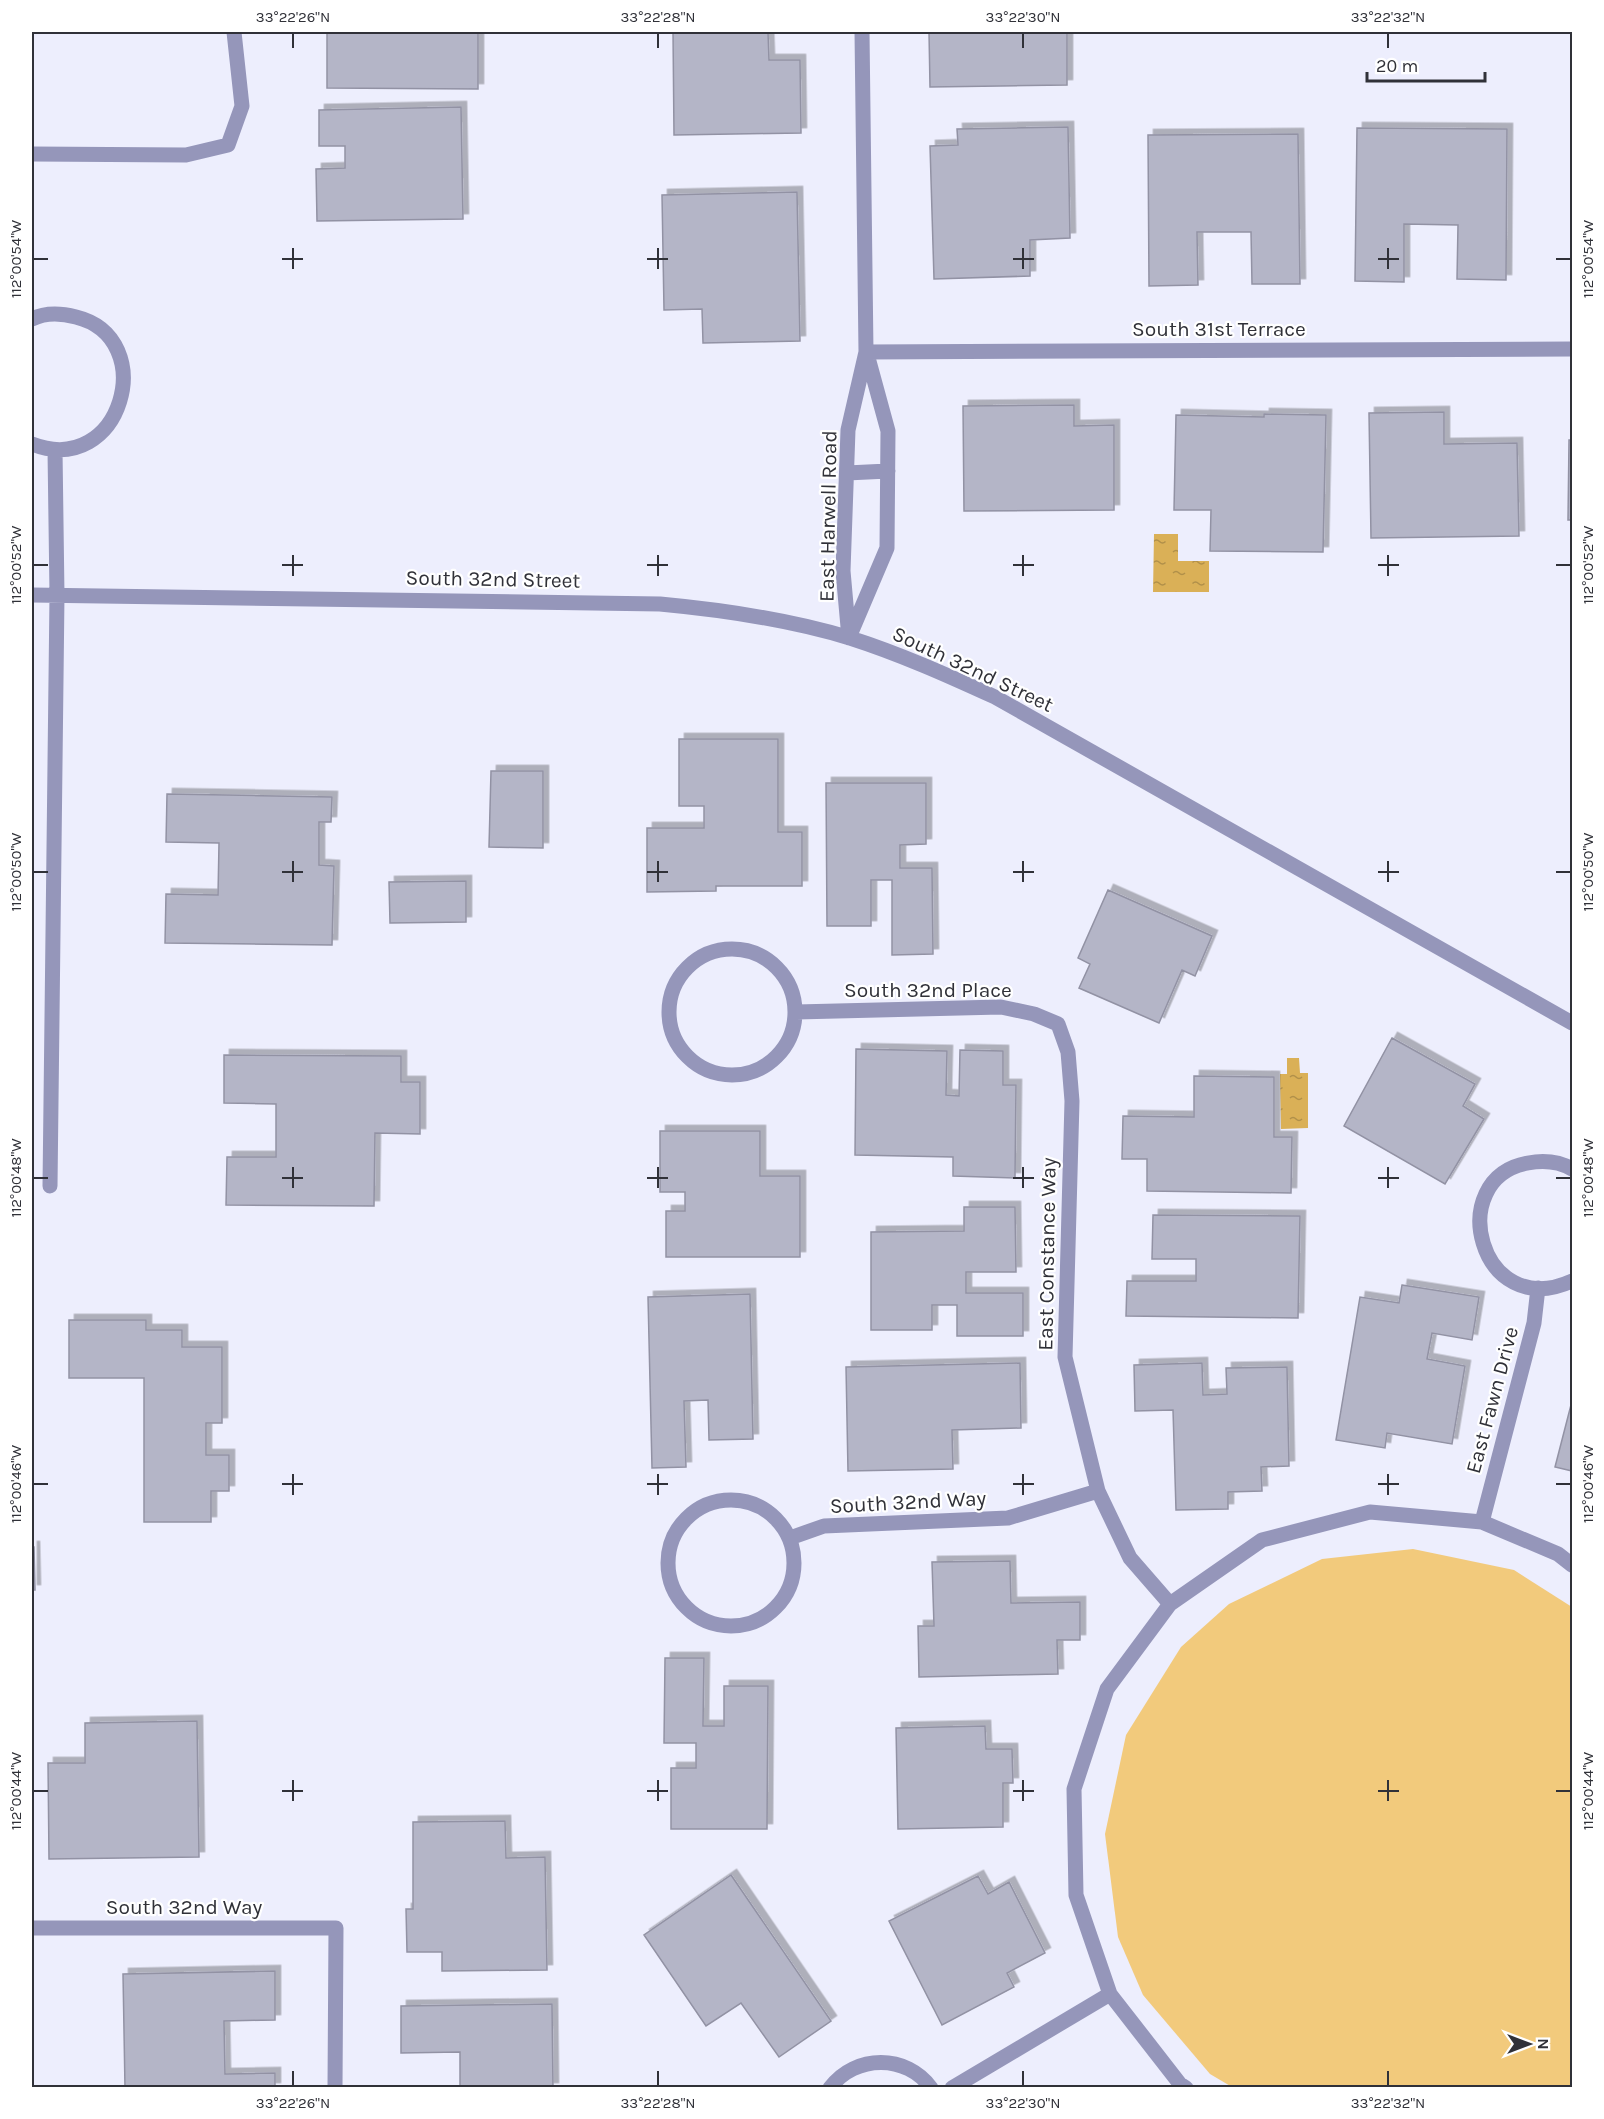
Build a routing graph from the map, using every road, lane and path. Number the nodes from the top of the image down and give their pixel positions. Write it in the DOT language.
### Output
graph roads {
  1 [pos="234,32"];
  2 [pos="862,32"];
  3 [pos="32,154"];
  4 [pos="32,319"];
  5 [pos="1572,349"];
  6 [pos="866,352"];
  7 [pos="32,444"];
  8 [pos="55,450"];
  9 [pos="888,471"];
  10 [pos="847,473"];
  11 [pos="32,595"];
  12 [pos="57,595"];
  13 [pos="849,638"];
  14 [pos="796,1012"];
  15 [pos="1572,1023"];
  16 [pos="1058,1024"];
  17 [pos="1572,1169"];
  18 [pos="50,1186"];
  19 [pos="1572,1281"];
  20 [pos="1538,1288"];
  21 [pos="1098,1491"];
  22 [pos="1482,1522"];
  23 [pos="790,1538"];
  24 [pos="1572,1564"];
  25 [pos="1170,1604"];
  26 [pos="32,1928"];
  27 [pos="1110,1994"];
  28 [pos="335,2088"];
  29 [pos="830,2088"];
  30 [pos="931,2088"];
  31 [pos="952,2088"];
  32 [pos="1186,2088"];
  1 -- 3 [label="street"];
  2 -- 6 [label="street, East Harwell Road"];
  4 -- 8 [label="street"];
  5 -- 6 [label="street, South 31st Terrace"];
  6 -- 9 [label="street, East Harwell Road"];
  6 -- 10 [label="street, East Harwell Road"];
  7 -- 8 [label="street"];
  8 -- 12 [label="street"];
  9 -- 10 [label="street"];
  9 -- 13 [label="street, East Harwell Road"];
  10 -- 13 [label="street, East Harwell Road"];
  11 -- 12 [label="street, South 32nd Street"];
  12 -- 13 [label="street, South 32nd Street"];
  12 -- 18 [label="street"];
  13 -- 15 [label="street, South 32nd Street"];
  14 -- 14 [label="street"];
  14 -- 16 [label="street, South 32nd Place"];
  16 -- 21 [label="street, East Constance Way"];
  17 -- 20 [label="street"];
  19 -- 20 [label="street"];
  20 -- 22 [label="street, East Fawn Drive"];
  21 -- 23 [label="street, South 32nd Way"];
  21 -- 25 [label="street, East Constance Way"];
  22 -- 24 [label="street"];
  22 -- 25 [label="street"];
  23 -- 23 [label="street"];
  25 -- 27 [label="street"];
  26 -- 28 [label="street, South 32nd Way"];
  27 -- 31 [label="street"];
  27 -- 32 [label="street"];
  29 -- 30 [label="street"];
}
